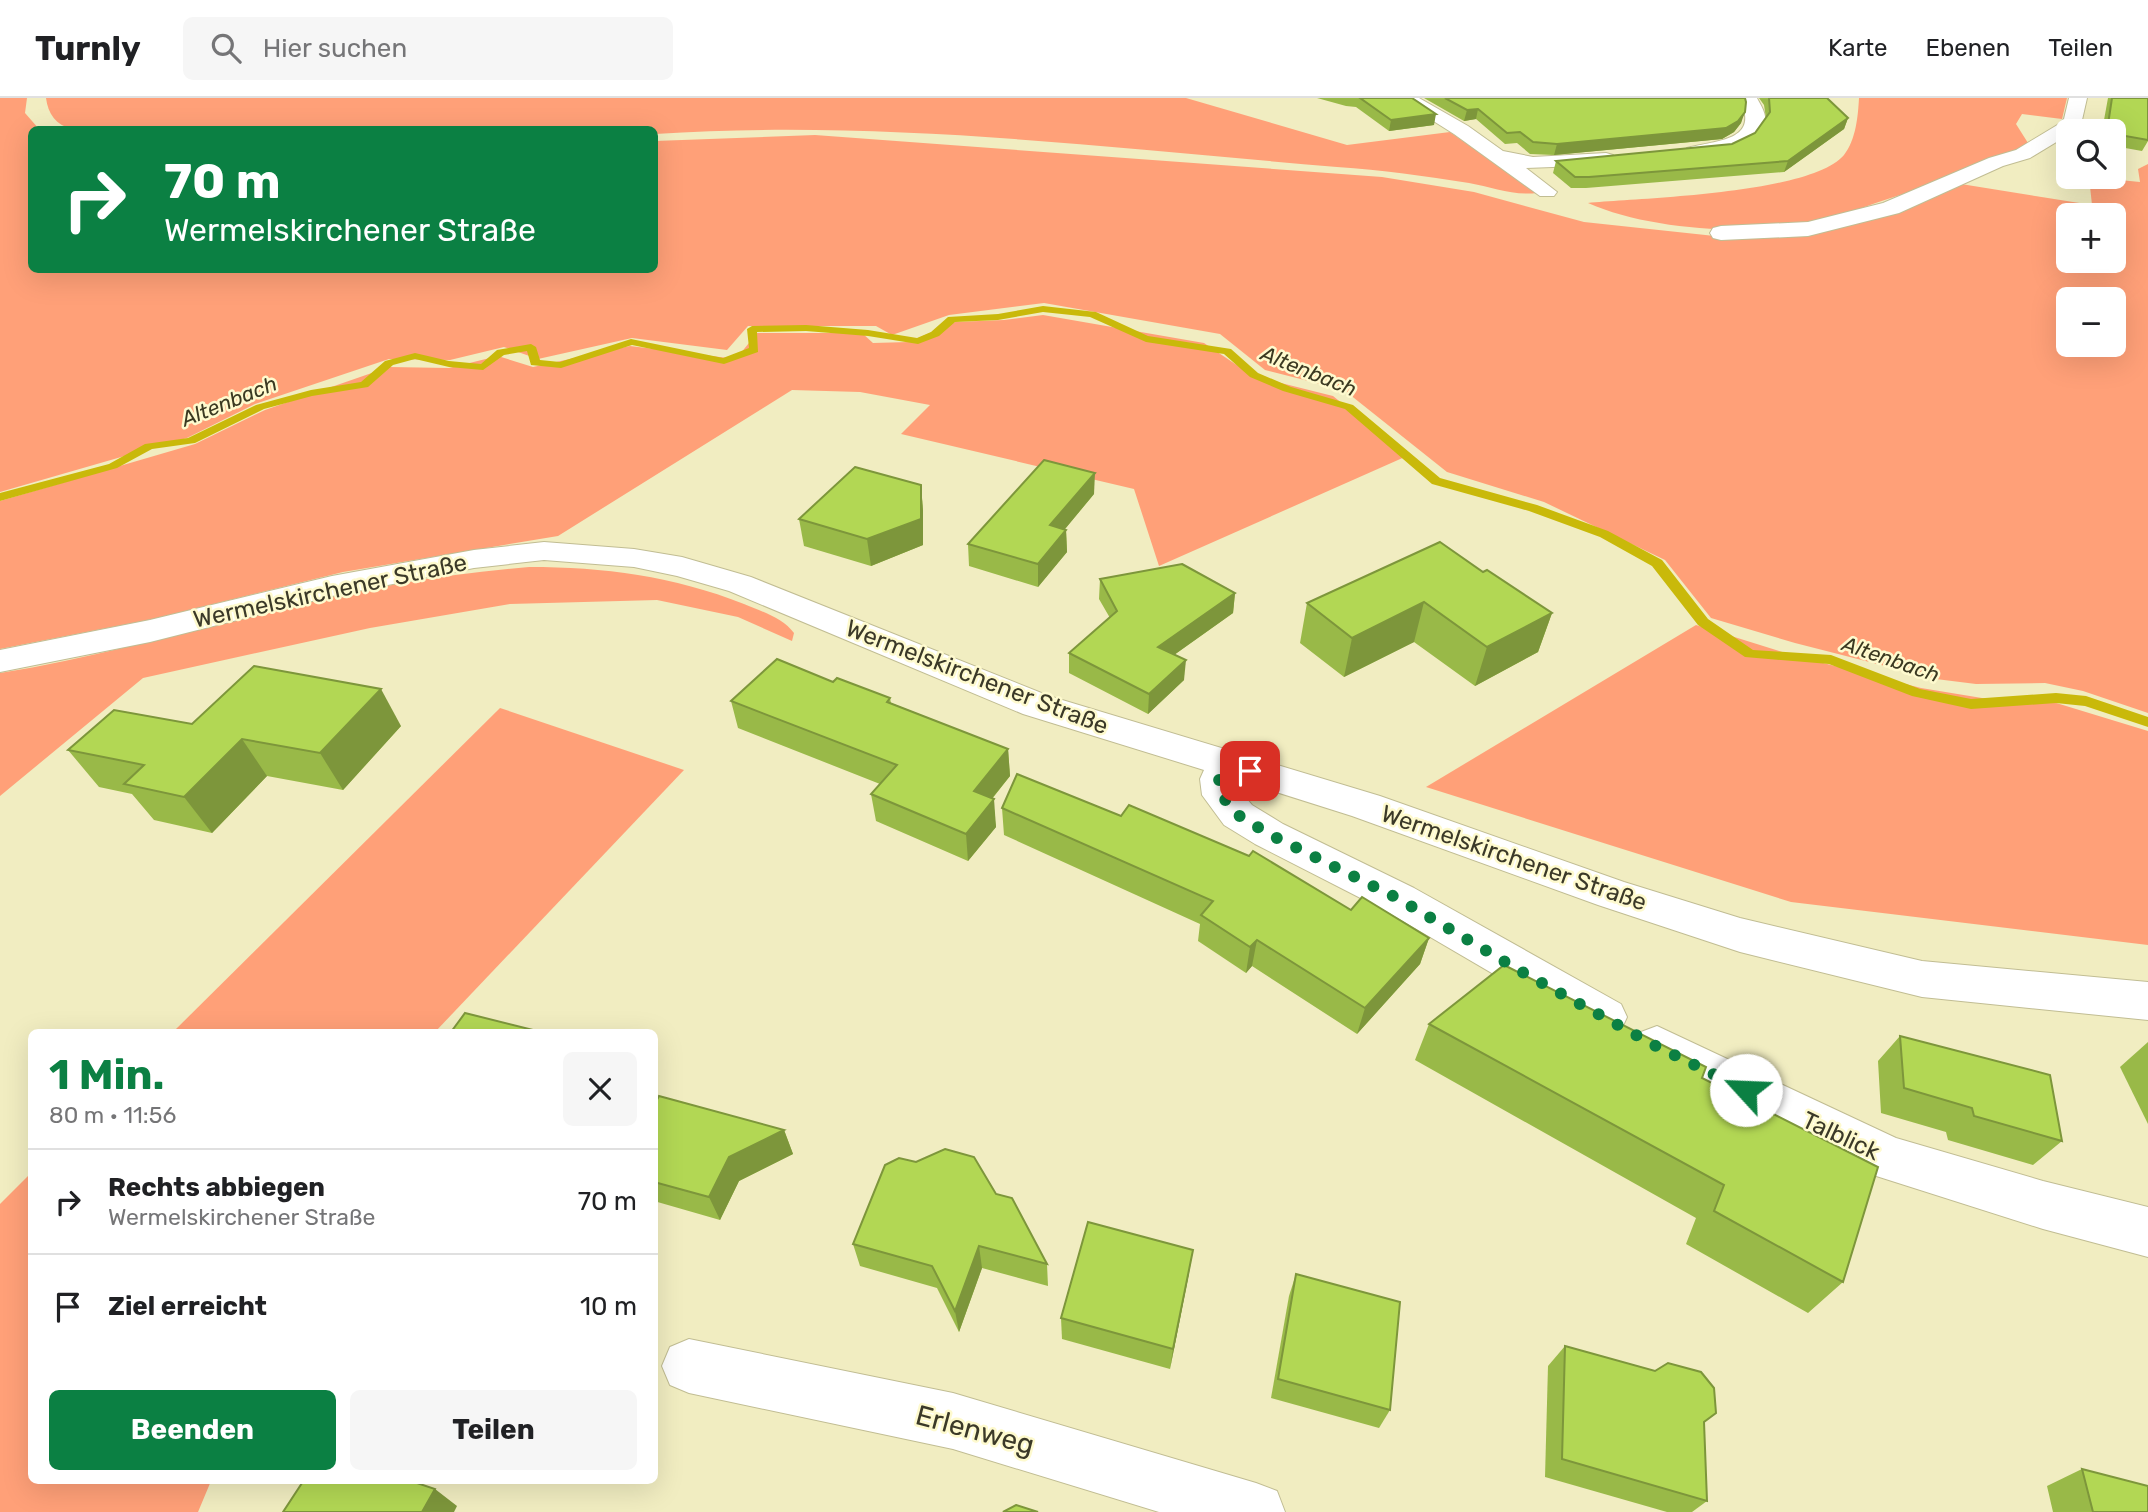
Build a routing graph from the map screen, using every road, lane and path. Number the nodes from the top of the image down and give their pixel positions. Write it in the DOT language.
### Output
graph roads {
  1 [pos="1406,98"];
  2 [pos="1748,98"];
  3 [pos="2078,98"];
  4 [pos="1675,153"];
  5 [pos="1497,156"];
  6 [pos="1621,158"];
  7 [pos="1547,192"];
  8 [pos="1721,233"];
  9 [pos="0,661"];
  10 [pos="1225,764"];
  11 [pos="2148,1001"];
  12 [pos="2148,1232"];
  13 [pos="689,1366"];
  14 [pos="1256,1512"];
  1 -- 5 [label="street"];
  2 -- 4 [label="street"];
  3 -- 8 [label="street"];
  5 -- 6 [label="street"];
  5 -- 7 [label="street"];
  9 -- 10 [label="street, Wermelskirchener Straße"];
  10 -- 11 [label="street, Wermelskirchener Straße"];
  10 -- 12 [label="street, Talblick"];
  13 -- 14 [label="street, Erlenweg"];
}
